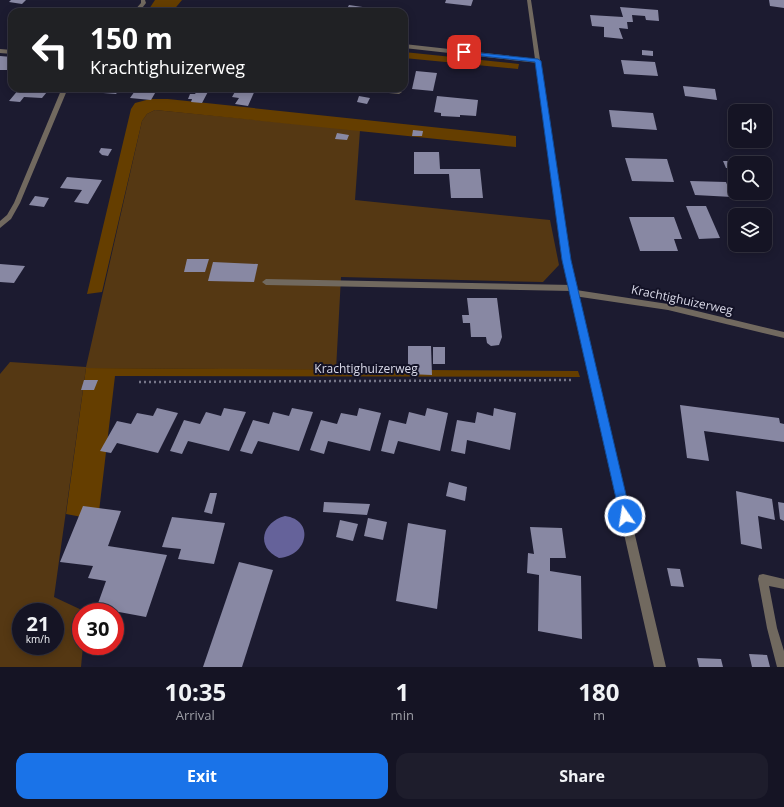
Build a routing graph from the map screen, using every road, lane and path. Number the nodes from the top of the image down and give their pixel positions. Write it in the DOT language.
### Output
graph roads {
  1 [pos="529,0"];
  2 [pos="408,46"];
  3 [pos="538,61"];
  4 [pos="64,92"];
  5 [pos="0,225"];
  6 [pos="266,282"];
  7 [pos="574,291"];
  8 [pos="784,335"];
  9 [pos="594,380"];
  10 [pos="139,382"];
  11 [pos="784,584"];
  12 [pos="660,667"];
  13 [pos="783,667"];
  1 -- 3 [label="street"];
  2 -- 3 [label="street"];
  3 -- 7 [label="street"];
  4 -- 5 [label="street"];
  6 -- 7 [label="street, Krachtighuizerweg"];
  7 -- 8 [label="street, Krachtighuizerweg"];
  7 -- 9 [label="street"];
  9 -- 10 [label="path, Krachtighuizerweg"];
  9 -- 12 [label="street"];
  11 -- 13 [label="street"];
}
